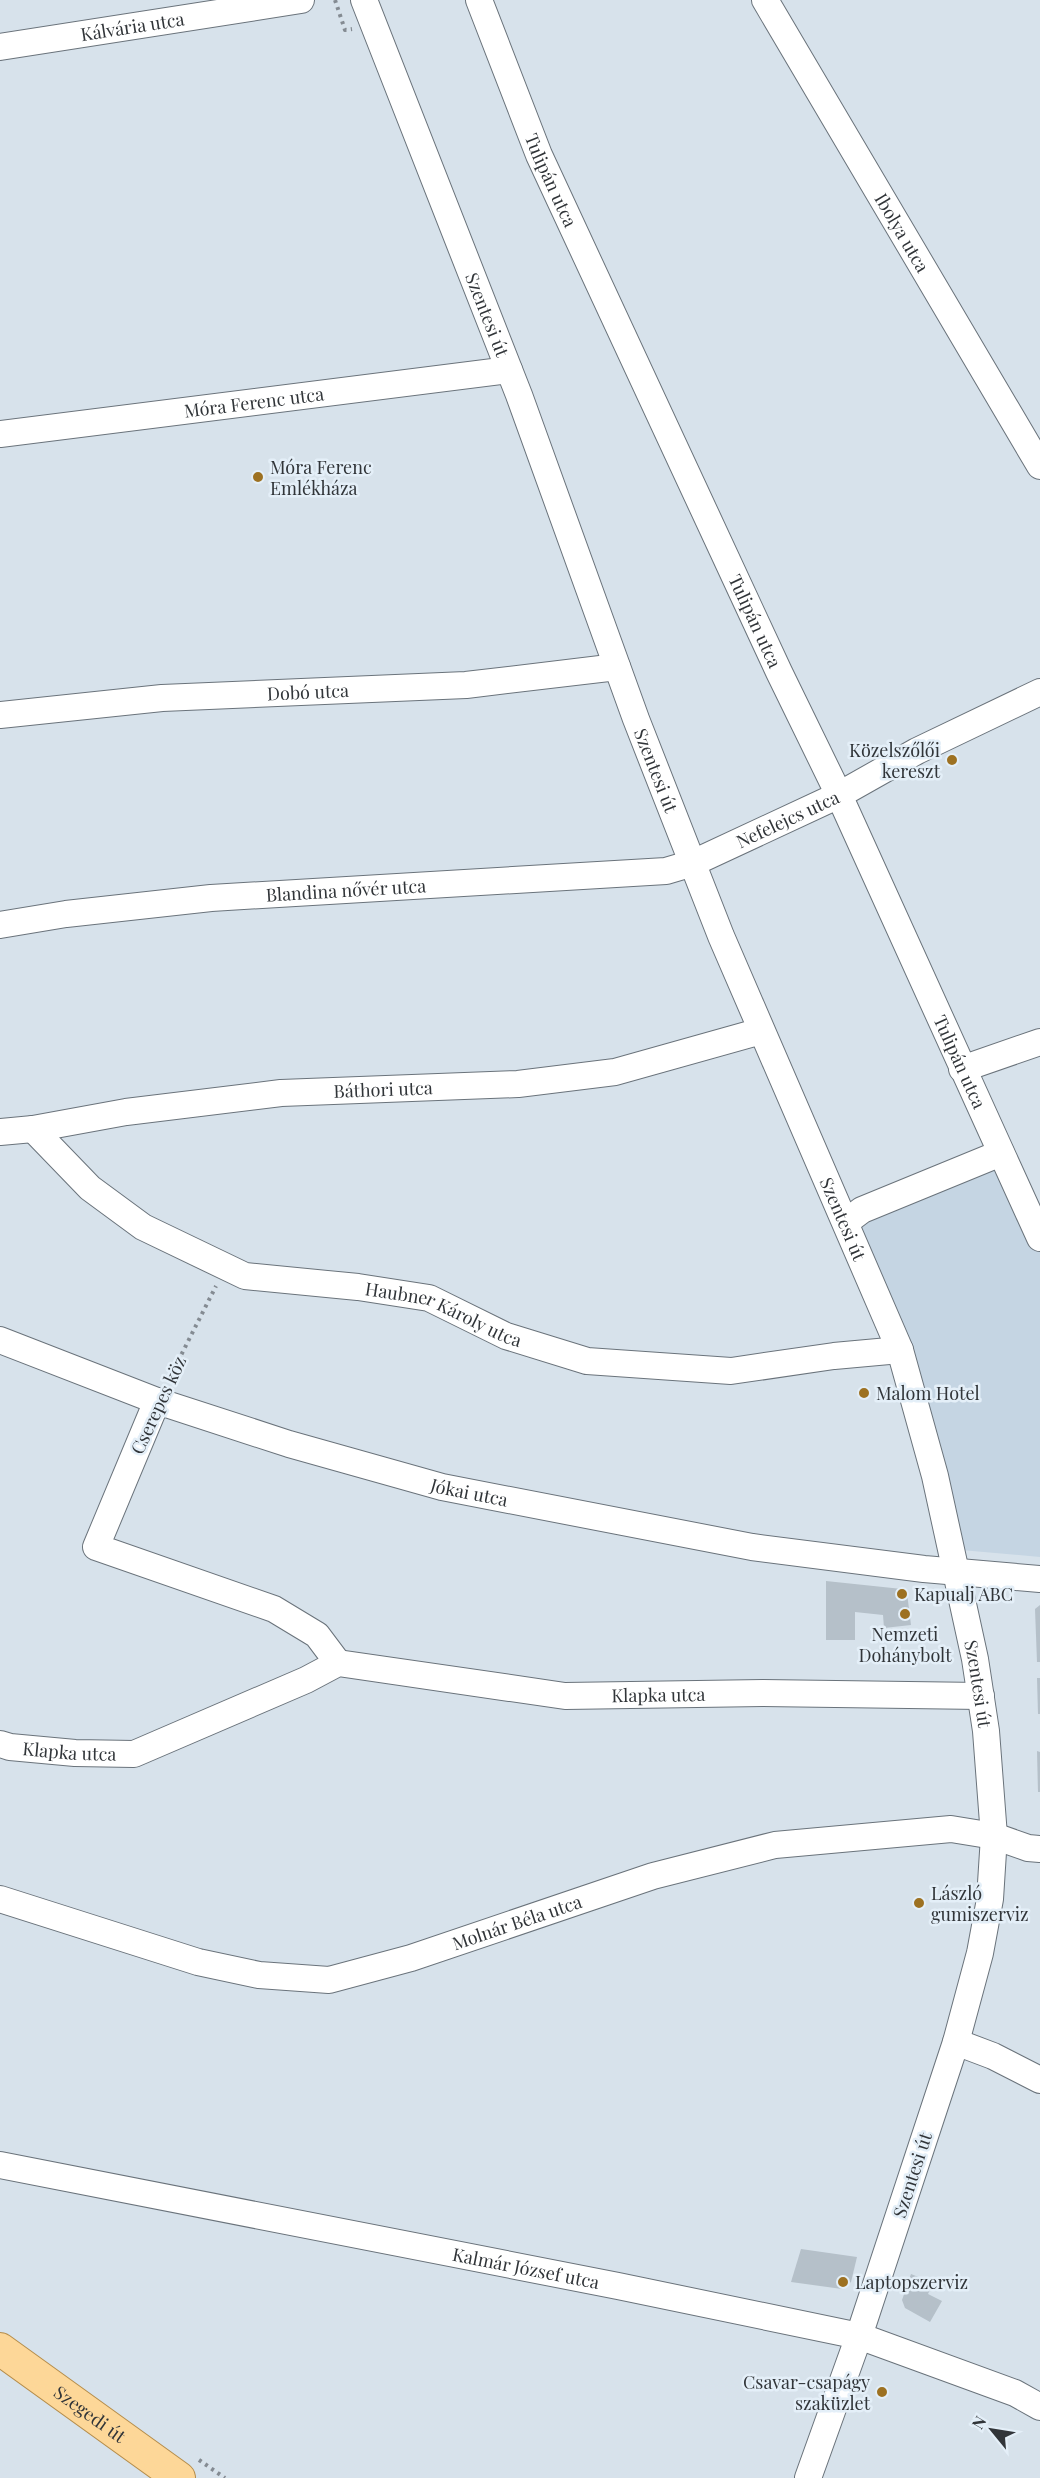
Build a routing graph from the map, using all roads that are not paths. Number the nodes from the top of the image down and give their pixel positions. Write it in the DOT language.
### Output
graph roads {
  1 [pos="301,0"];
  2 [pos="364,0"];
  3 [pos="479,0"];
  4 [pos="765,0"];
  5 [pos="0,47"];
  6 [pos="509,370"];
  7 [pos="0,434"];
  8 [pos="1040,466"];
  9 [pos="617,667"];
  10 [pos="1040,692"];
  11 [pos="0,716"];
  12 [pos="839,795"];
  13 [pos="693,863"];
  14 [pos="0,925"];
  15 [pos="761,1031"];
  16 [pos="1040,1042"];
  17 [pos="962,1069"];
  18 [pos="33,1129"];
  19 [pos="0,1132"];
  20 [pos="1001,1153"];
  21 [pos="846,1221"];
  22 [pos="1040,1238"];
  23 [pos="0,1340"];
  24 [pos="900,1350"];
  25 [pos="157,1401"];
  26 [pos="955,1572"];
  27 [pos="1040,1578"];
  28 [pos="338,1663"];
  29 [pos="981,1696"];
  30 [pos="0,1744"];
  31 [pos="994,1836"];
  32 [pos="1040,1849"];
  33 [pos="0,1899"];
  34 [pos="956,2042"];
  35 [pos="1040,2080"];
  36 [pos="0,2165"];
  37 [pos="859,2336"];
  38 [pos="0,2349"];
  39 [pos="1040,2407"];
  40 [pos="179,2478"];
  41 [pos="808,2478"];
  1 -- 5 [label="street, Kálvária utca"];
  2 -- 6 [label="street, Szentesi út"];
  3 -- 12 [label="street, Tulipán utca"];
  4 -- 8 [label="street, Ibolya utca"];
  6 -- 7 [label="street, Móra Ferenc utca"];
  6 -- 9 [label="street, Szentesi út"];
  9 -- 11 [label="street, Dobó utca"];
  9 -- 13 [label="street, Szentesi út"];
  10 -- 12 [label="street, Nefelejcs utca"];
  12 -- 13 [label="street, Nefelejcs utca"];
  12 -- 17 [label="street, Tulipán utca"];
  13 -- 14 [label="street, Blandina nővér utca"];
  13 -- 15 [label="street, Szentesi út"];
  15 -- 18 [label="street, Báthori utca"];
  15 -- 21 [label="street, Szentesi út"];
  16 -- 17 [label="street"];
  17 -- 20 [label="street, Tulipán utca"];
  18 -- 19 [label="street, Báthori utca"];
  18 -- 24 [label="street, Haubner Károly utca"];
  20 -- 21 [label="street"];
  20 -- 22 [label="street, Tulipán utca"];
  21 -- 24 [label="street, Szentesi út"];
  23 -- 25 [label="street, Jókai utca"];
  24 -- 26 [label="street, Szentesi út"];
  25 -- 26 [label="street, Jókai utca"];
  25 -- 28 [label="street, Cserepes köz"];
  26 -- 27 [label="street, Jókai utca"];
  26 -- 29 [label="street, Szentesi út"];
  28 -- 29 [label="street, Klapka utca"];
  28 -- 30 [label="street, Klapka utca"];
  29 -- 31 [label="street, Szentesi út"];
  31 -- 32 [label="street, Molnár Béla utca"];
  31 -- 33 [label="street, Molnár Béla utca"];
  31 -- 34 [label="street, Szentesi út"];
  34 -- 35 [label="street"];
  34 -- 37 [label="street, Szentesi út"];
  36 -- 37 [label="street, Kalmár József utca"];
  37 -- 39 [label="street, Kalmár József utca"];
  37 -- 41 [label="street, Szentesi út"];
  38 -- 40 [label="main road, Szegedi út"];
}
